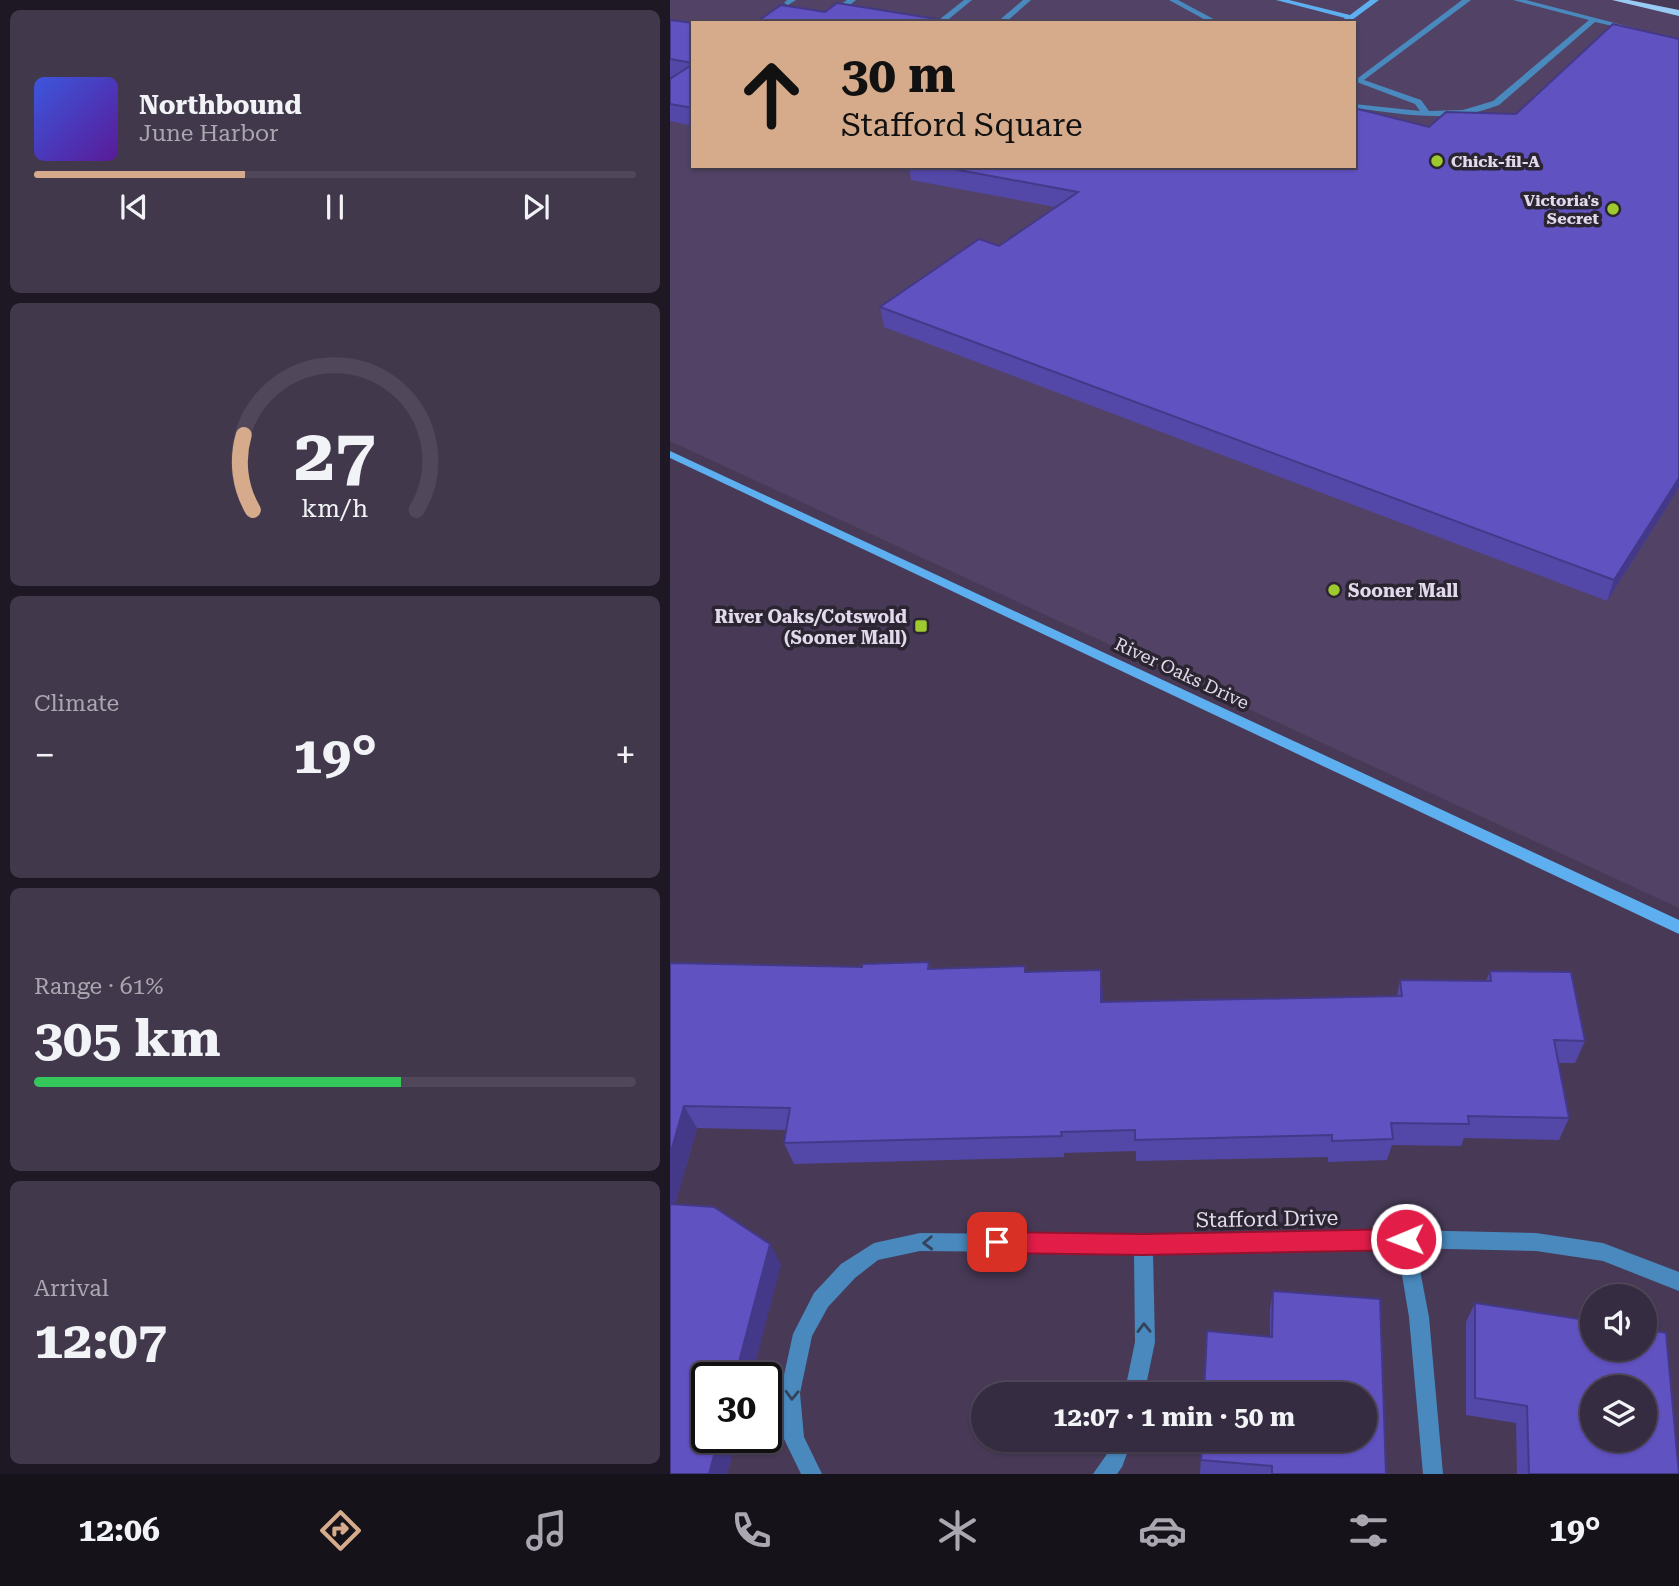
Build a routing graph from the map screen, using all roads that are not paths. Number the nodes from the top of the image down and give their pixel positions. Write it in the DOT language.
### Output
graph roads {
  1 [pos="852,0"];
  2 [pos="968,0"];
  3 [pos="1027,0"];
  4 [pos="1173,0"];
  5 [pos="1280,0"];
  6 [pos="1375,0"];
  7 [pos="1467,0"];
  8 [pos="1517,0"];
  9 [pos="1616,0"];
  10 [pos="838,10"];
  11 [pos="1679,13"];
  12 [pos="1197,14"];
  13 [pos="1351,17"];
  14 [pos="1593,20"];
  15 [pos="942,21"];
  16 [pos="1002,21"];
  17 [pos="1189,21"];
  18 [pos="1213,21"];
  19 [pos="1346,21"];
  20 [pos="1642,31"];
  21 [pos="1356,106"];
  22 [pos="1425,112"];
  23 [pos="670,454"];
  24 [pos="1679,928"];
  25 [pos="1406,1239"];
  26 [pos="1143,1244"];
  27 [pos="1679,1283"];
  28 [pos="1137,1382"];
  29 [pos="1118,1452"];
  30 [pos="812,1474"];
  31 [pos="1103,1474"];
  32 [pos="1433,1474"];
  1 -- 10 [label="street"];
  2 -- 15 [label="street"];
  3 -- 16 [label="street"];
  4 -- 12 [label="street"];
  5 -- 13 [label="street"];
  6 -- 13 [label="street"];
  7 -- 22 [label="street"];
  8 -- 14 [label="street"];
  9 -- 11 [label="main road"];
  12 -- 17 [label="street"];
  12 -- 18 [label="street"];
  13 -- 19 [label="street"];
  14 -- 20 [label="street"];
  14 -- 22 [label="street"];
  21 -- 22 [label="street"];
  23 -- 24 [label="street, River Oaks Drive"];
  25 -- 26 [label="street, Stafford Drive"];
  25 -- 27 [label="street, Stafford Drive"];
  25 -- 32 [label="street"];
  28 -- 26 [label="street, one-way"];
  26 -- 30 [label="street, Stafford Drive, one-way"];
  29 -- 31 [label="street"];
}
